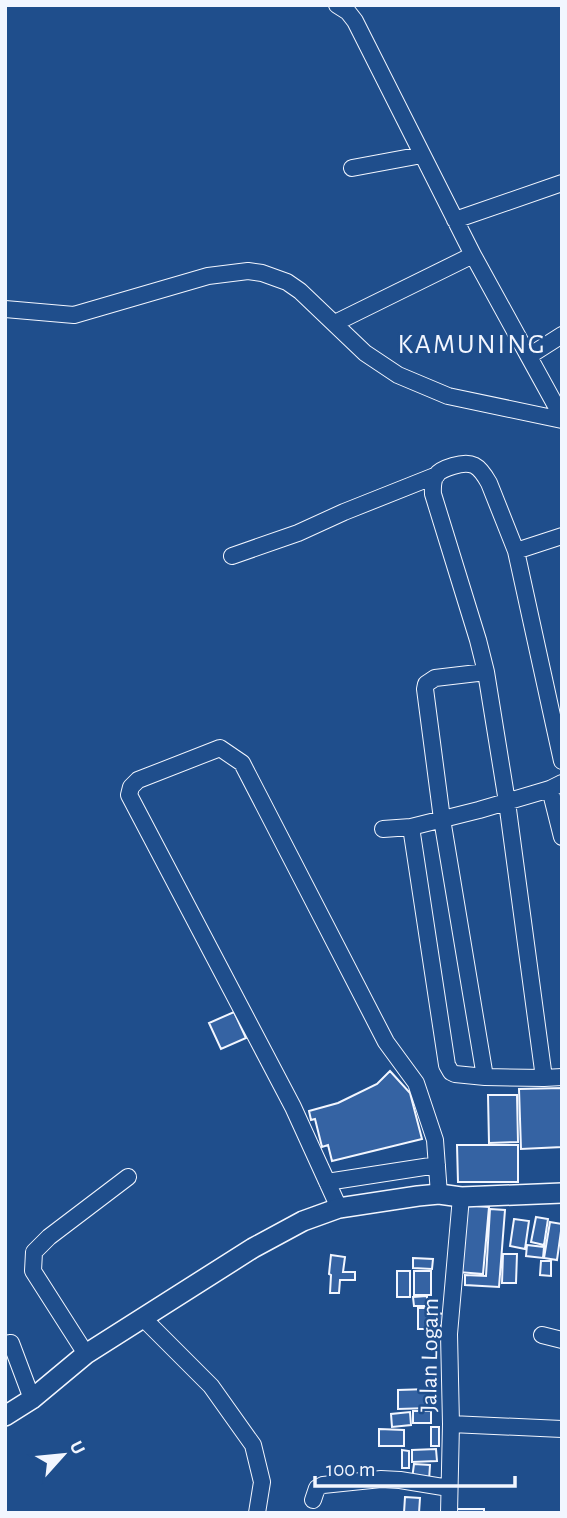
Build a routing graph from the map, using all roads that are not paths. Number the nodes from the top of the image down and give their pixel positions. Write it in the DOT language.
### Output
graph roads {
  1 [pos="337,5"];
  2 [pos="422,155"];
  3 [pos="352,168"];
  4 [pos="562,183"];
  5 [pos="455,220"];
  6 [pos="473,255"];
  7 [pos="5,309"];
  8 [pos="335,323"];
  9 [pos="562,335"];
  10 [pos="529,356"];
  11 [pos="562,419"];
  12 [pos="437,475"];
  13 [pos="562,536"];
  14 [pos="516,551"];
  15 [pos="232,556"];
  16 [pos="486,671"];
  17 [pos="562,761"];
  18 [pos="556,786"];
  19 [pos="508,802"];
  20 [pos="442,819"];
  21 [pos="411,827"];
  22 [pos="383,829"];
  23 [pos="562,837"];
  24 [pos="485,1077"];
  25 [pos="562,1077"];
  26 [pos="544,1078"];
  27 [pos="437,1165"];
  28 [pos="128,1177"];
  29 [pos="327,1182"];
  30 [pos="562,1193"];
  31 [pos="439,1194"];
  32 [pos="461,1198"];
  33 [pos="339,1208"];
  34 [pos="143,1318"];
  35 [pos="542,1335"];
  36 [pos="562,1340"];
  37 [pos="5,1344"];
  38 [pos="86,1353"];
  39 [pos="32,1399"];
  40 [pos="5,1416"];
  41 [pos="451,1424"];
  42 [pos="562,1429"];
  43 [pos="449,1488"];
  44 [pos="313,1500"];
  45 [pos="257,1513"];
  46 [pos="449,1513"];
  1 -- 2 [label="street"];
  2 -- 3 [label="street"];
  2 -- 5 [label="street"];
  4 -- 5 [label="street"];
  5 -- 6 [label="street"];
  6 -- 8 [label="street"];
  6 -- 10 [label="street"];
  7 -- 8 [label="street"];
  8 -- 11 [label="street"];
  9 -- 10 [label="street"];
  10 -- 11 [label="street"];
  12 -- 14 [label="street"];
  12 -- 15 [label="street"];
  12 -- 16 [label="street"];
  13 -- 14 [label="street"];
  14 -- 17 [label="street"];
  16 -- 19 [label="street"];
  16 -- 20 [label="street"];
  18 -- 19 [label="street"];
  18 -- 23 [label="street"];
  19 -- 20 [label="street"];
  19 -- 26 [label="street"];
  20 -- 21 [label="street"];
  20 -- 24 [label="street"];
  21 -- 22 [label="street"];
  21 -- 24 [label="street"];
  24 -- 26 [label="street"];
  25 -- 26 [label="street"];
  27 -- 29 [label="street"];
  27 -- 29 [label="street"];
  27 -- 31 [label="street"];
  28 -- 38 [label="street"];
  29 -- 33 [label="street"];
  30 -- 32 [label="main road"];
  31 -- 32 [label="main road"];
  31 -- 33 [label="main road"];
  32 -- 41 [label="street, Jalan Logam"];
  33 -- 34 [label="main road"];
  34 -- 38 [label="main road"];
  34 -- 45 [label="street"];
  35 -- 36 [label="street"];
  37 -- 39 [label="street"];
  38 -- 39 [label="main road"];
  39 -- 40 [label="main road"];
  41 -- 42 [label="street"];
  41 -- 43 [label="street, Jalan Logam"];
  43 -- 44 [label="street"];
  43 -- 46 [label="street, Jalan Logam"];
}
